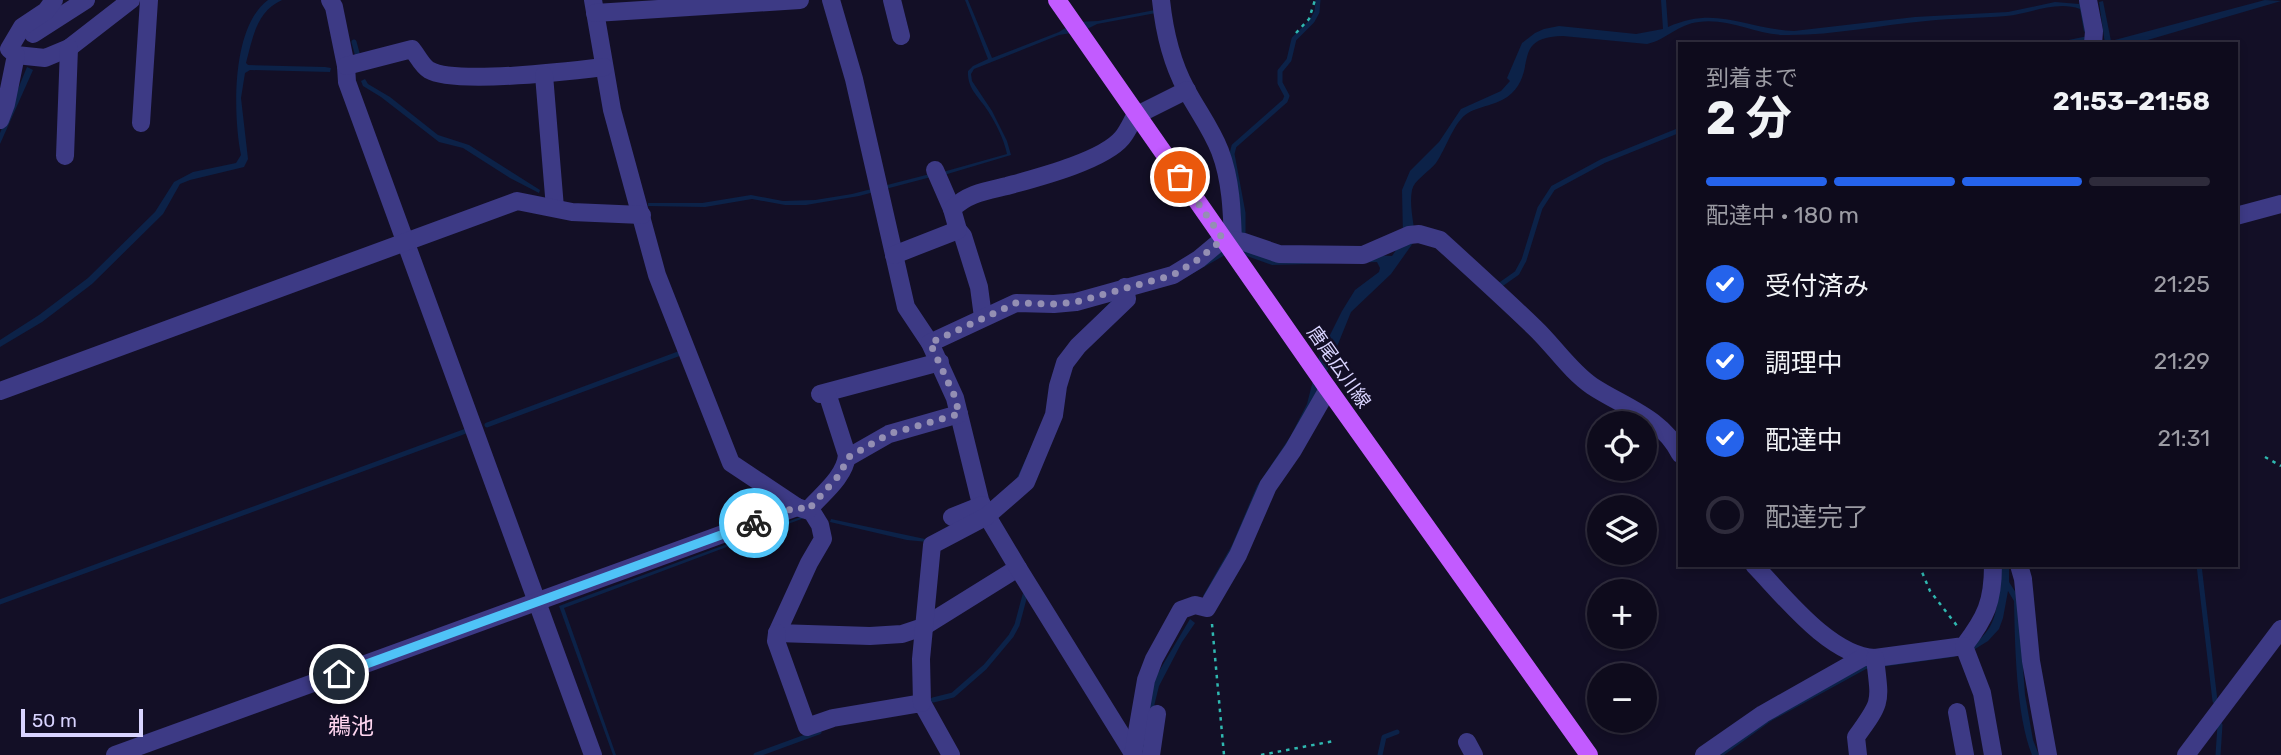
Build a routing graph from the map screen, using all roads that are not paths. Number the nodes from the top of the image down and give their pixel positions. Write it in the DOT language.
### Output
graph roads {
  1 [pos="54,0"];
  2 [pos="86,0"];
  3 [pos="131,0"];
  4 [pos="149,0"];
  5 [pos="330,0"];
  6 [pos="800,0"];
  7 [pos="831,0"];
  8 [pos="892,0"];
  9 [pos="1057,0"];
  10 [pos="1161,0"];
  11 [pos="2088,0"];
  12 [pos="594,6"];
  13 [pos="901,36"];
  14 [pos="2093,42"];
  15 [pos="69,48"];
  16 [pos="8,53"];
  17 [pos="346,66"];
  18 [pos="604,67"];
  19 [pos="544,75"];
  20 [pos="1187,90"];
  21 [pos="1137,115"];
  22 [pos="0,120"];
  23 [pos="141,123"];
  24 [pos="65,156"];
  25 [pos="935,170"];
  26 [pos="2281,204"];
  27 [pos="555,208"];
  28 [pos="952,209"];
  29 [pos="642,215"];
  30 [pos="2238,215"];
  31 [pos="958,230"];
  32 [pos="405,242"];
  33 [pos="1229,245"];
  34 [pos="894,255"];
  35 [pos="1125,287"];
  36 [pos="983,317"];
  37 [pos="930,343"];
  38 [pos="940,362"];
  39 [pos="1322,381"];
  40 [pos="0,391"];
  41 [pos="959,414"];
  42 [pos="1678,451"];
  43 [pos="847,458"];
  44 [pos="802,508"];
  45 [pos="984,510"];
  46 [pos="952,517"];
  47 [pos="1756,567"];
  48 [pos="1993,567"];
  49 [pos="2020,567"];
  50 [pos="1018,568"];
  51 [pos="538,603"];
  52 [pos="923,627"];
  53 [pos="2281,629"];
  54 [pos="777,633"];
  55 [pos="1966,644"];
  56 [pos="1868,658"];
  57 [pos="922,703"];
  58 [pos="1957,712"];
  59 [pos="1157,714"];
  60 [pos="115,755"];
  61 [pos="593,755"];
  62 [pos="951,755"];
  63 [pos="1134,755"];
  64 [pos="1151,755"];
  65 [pos="1589,755"];
  66 [pos="1704,755"];
  67 [pos="1858,755"];
  68 [pos="1965,755"];
  69 [pos="1993,755"];
  70 [pos="2048,755"];
  71 [pos="2186,755"];
  1 -- 16 [label="street"];
  2 -- 16 [label="street"];
  3 -- 15 [label="street"];
  4 -- 23 [label="street"];
  5 -- 17 [label="street"];
  6 -- 12 [label="street"];
  7 -- 34 [label="street"];
  8 -- 13 [label="street"];
  9 -- 21 [label="main road, 唐尾広川線"];
  10 -- 20 [label="street"];
  11 -- 14 [label="street"];
  12 -- 18 [label="street"];
  15 -- 16 [label="street"];
  15 -- 24 [label="street"];
  16 -- 22 [label="street"];
  17 -- 19 [label="street"];
  17 -- 32 [label="street"];
  18 -- 19 [label="street"];
  18 -- 29 [label="street"];
  19 -- 27 [label="street"];
  20 -- 21 [label="street"];
  20 -- 33 [label="street"];
  21 -- 28 [label="street"];
  21 -- 33 [label="main road, 唐尾広川線"];
  25 -- 28 [label="street"];
  26 -- 30 [label="street"];
  27 -- 29 [label="street"];
  27 -- 32 [label="street"];
  28 -- 31 [label="street"];
  29 -- 44 [label="street"];
  31 -- 34 [label="street"];
  31 -- 36 [label="street"];
  32 -- 40 [label="street"];
  32 -- 51 [label="street"];
  33 -- 35 [label="street"];
  33 -- 39 [label="main road, 唐尾広川線"];
  33 -- 42 [label="street"];
  34 -- 37 [label="street"];
  35 -- 36 [label="street"];
  35 -- 45 [label="street"];
  36 -- 37 [label="street"];
  37 -- 38 [label="street"];
  38 -- 41 [label="street"];
  38 -- 43 [label="street"];
  39 -- 63 [label="street"];
  39 -- 65 [label="main road, 唐尾広川線"];
  41 -- 43 [label="street"];
  41 -- 45 [label="street"];
  43 -- 44 [label="street"];
  44 -- 51 [label="street"];
  44 -- 54 [label="street"];
  45 -- 46 [label="street"];
  45 -- 50 [label="street"];
  45 -- 52 [label="street"];
  47 -- 56 [label="street"];
  48 -- 55 [label="street"];
  49 -- 70 [label="street"];
  50 -- 52 [label="street"];
  50 -- 63 [label="street"];
  51 -- 60 [label="street"];
  51 -- 61 [label="street"];
  52 -- 54 [label="street"];
  52 -- 57 [label="street"];
  53 -- 71 [label="street"];
  54 -- 57 [label="street"];
  55 -- 56 [label="street"];
  55 -- 69 [label="street"];
  56 -- 66 [label="street"];
  56 -- 67 [label="street"];
  57 -- 62 [label="street"];
  58 -- 68 [label="street"];
  59 -- 64 [label="street"];
}
